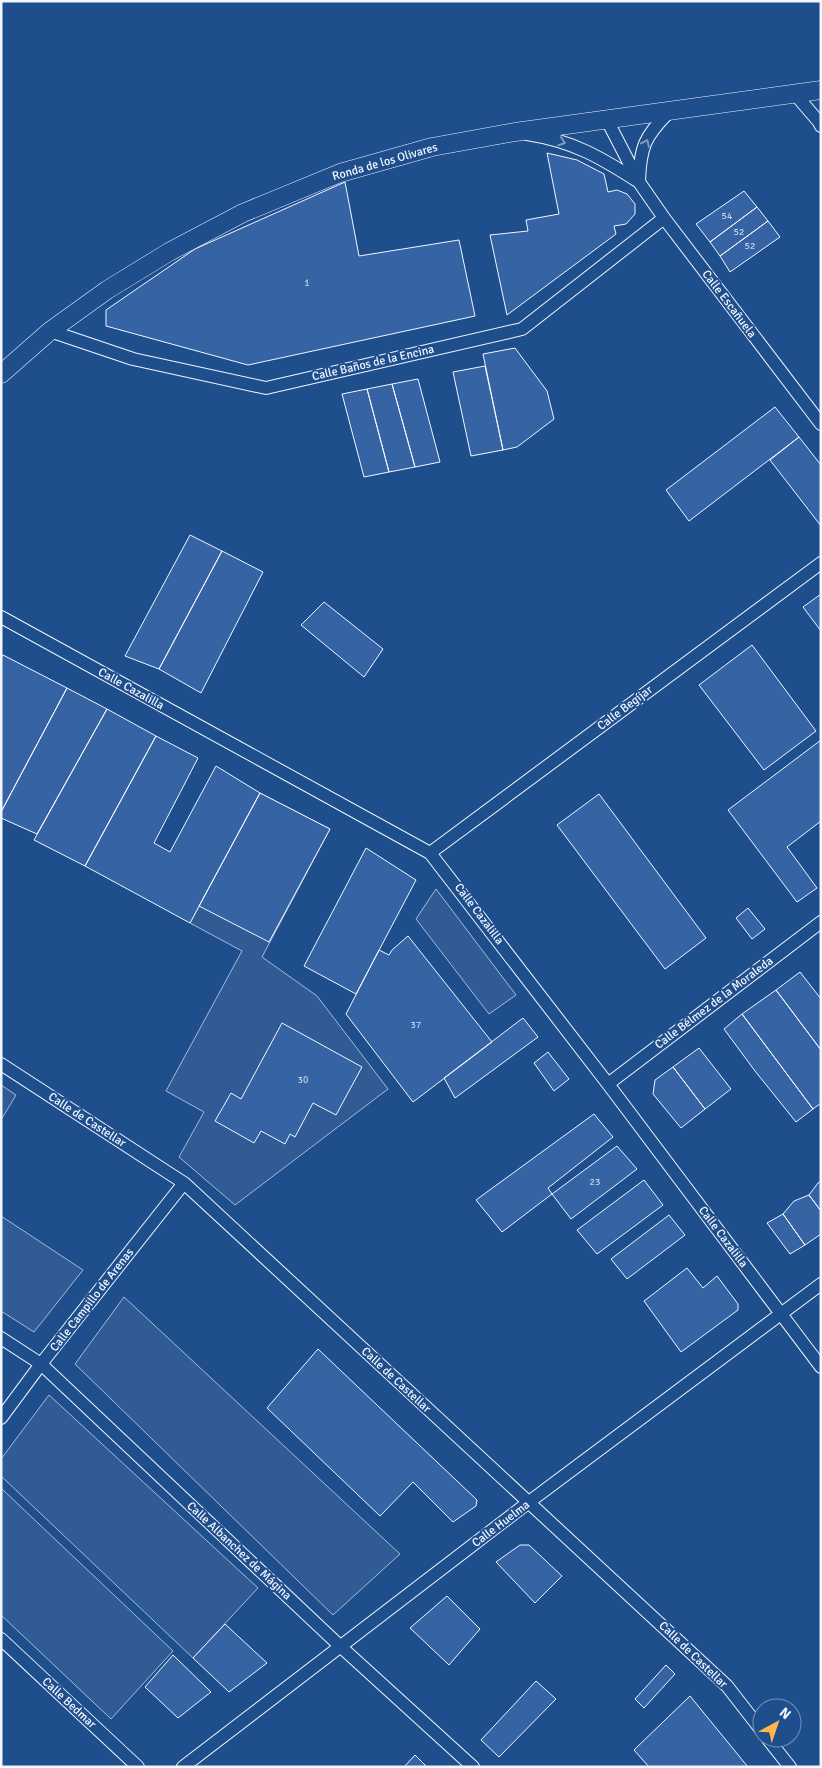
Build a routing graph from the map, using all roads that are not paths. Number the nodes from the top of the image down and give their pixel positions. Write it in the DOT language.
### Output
graph roads {
  1 [pos="821,90"];
  2 [pos="795,94"];
  3 [pos="670,112"];
  4 [pos="606,120"];
  5 [pos="821,126"];
  6 [pos="515,132"];
  7 [pos="639,182"];
  8 [pos="664,218"];
  9 [pos="50,331"];
  10 [pos="1,374"];
  11 [pos="821,424"];
  12 [pos="821,563"];
  13 [pos="1,617"];
  14 [pos="430,853"];
  15 [pos="821,922"];
  16 [pos="1,1064"];
  17 [pos="608,1084"];
  18 [pos="184,1183"];
  19 [pos="821,1284"];
  20 [pos="781,1314"];
  21 [pos="1,1338"];
  22 [pos="41,1364"];
  23 [pos="821,1368"];
  24 [pos="1,1418"];
  25 [pos="529,1502"];
  26 [pos="1,1639"];
  27 [pos="340,1646"];
  28 [pos="752,1718"];
  29 [pos="775,1748"];
  30 [pos="138,1767"];
  31 [pos="183,1767"];
  32 [pos="473,1767"];
  33 [pos="790,1767"];
  1 -- 2 [label="main road, Ronda de los Olivares"];
  2 -- 3 [label="main road, Ronda de los Olivares"];
  2 -- 5 [label="street"];
  3 -- 4 [label="main road, Ronda de los Olivares"];
  7 -- 3 [label="street, one-way"];
  4 -- 6 [label="main road, Ronda de los Olivares"];
  4 -- 7 [label="street, Calle Escañuela"];
  6 -- 7 [label="street, Calle Escañuela, one-way"];
  6 -- 9 [label="main road, Ronda de los Olivares"];
  7 -- 8 [label="street, Calle Escañuela"];
  8 -- 9 [label="street, Calle Baños de la Encina"];
  8 -- 11 [label="street, Calle Escañuela"];
  9 -- 10 [label="main road, Ronda de los Olivares"];
  12 -- 14 [label="street, Calle Begíjar"];
  13 -- 14 [label="street, Calle Cazalilla"];
  14 -- 17 [label="street, Calle Cazalilla"];
  15 -- 17 [label="street, Calle Bélmez de la Moraleda"];
  16 -- 18 [label="street, Calle de Castellar"];
  17 -- 20 [label="street, Calle Cazalilla"];
  18 -- 22 [label="street, Calle Campillo de Arenas"];
  18 -- 25 [label="street, Calle de Castellar"];
  19 -- 20 [label="street, Calle Huelma"];
  20 -- 23 [label="street, Calle Cazalilla"];
  20 -- 25 [label="street, Calle Huelma"];
  21 -- 22 [label="street, Calle Albanchez de Mágina"];
  22 -- 24 [label="street, Calle Campillo de Arenas"];
  22 -- 27 [label="street, Calle Albanchez de Mágina"];
  25 -- 27 [label="street, Calle Huelma"];
  25 -- 28 [label="street, Calle de Castellar"];
  26 -- 30 [label="street, Calle Bedmar"];
  27 -- 31 [label="street, Calle Huelma"];
  27 -- 32 [label="street, Calle Albanchez de Mágina"];
  29 -- 33 [label="street"];
}
